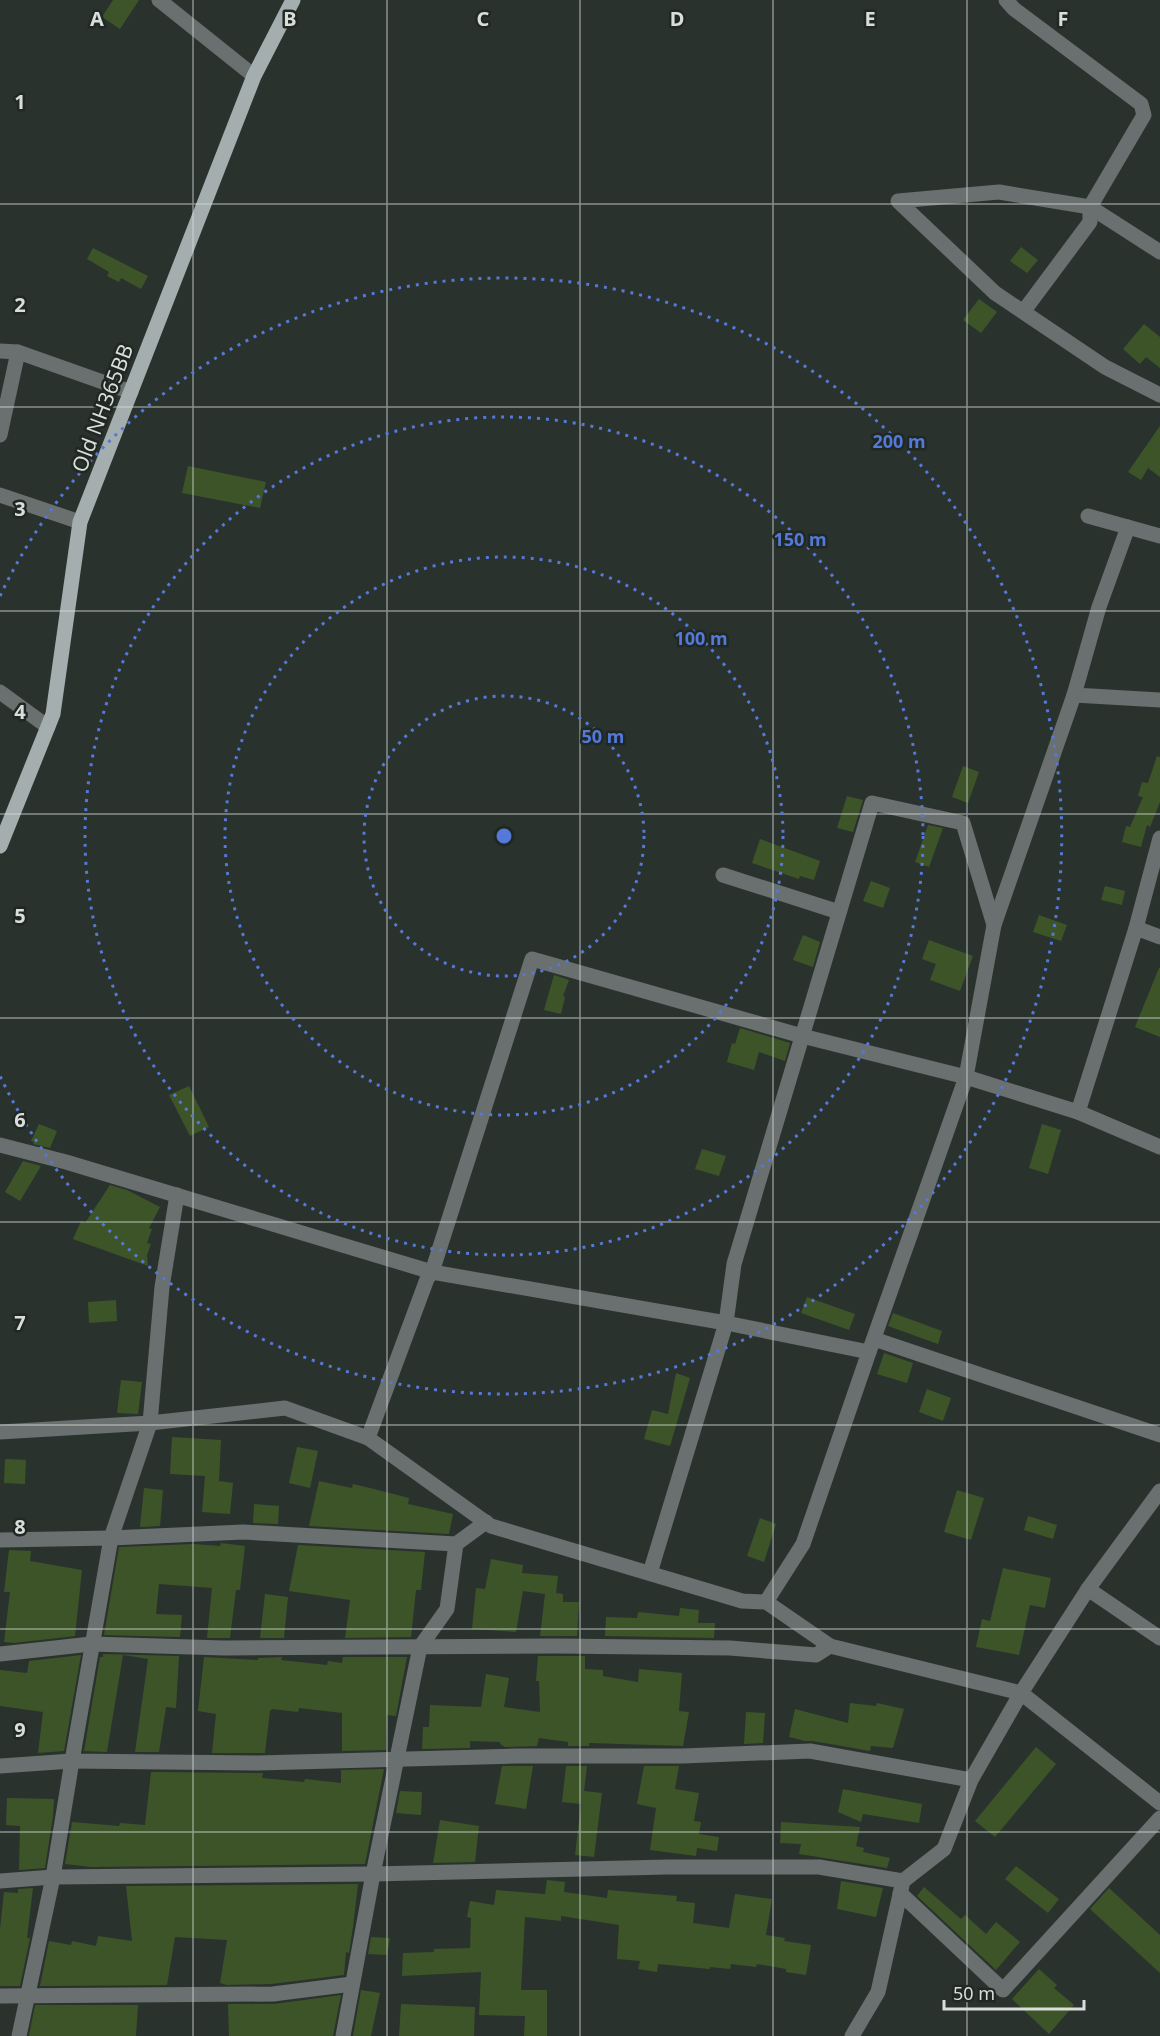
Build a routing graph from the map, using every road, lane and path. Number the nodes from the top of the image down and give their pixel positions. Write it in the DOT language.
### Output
graph roads {
  1 [pos="159,0"];
  2 [pos="293,0"];
  3 [pos="1006,0"];
  4 [pos="254,76"];
  5 [pos="1090,207"];
  6 [pos="1160,252"];
  7 [pos="1023,312"];
  8 [pos="0,351"];
  9 [pos="18,352"];
  10 [pos="131,392"];
  11 [pos="1160,395"];
  12 [pos="0,435"];
  13 [pos="0,495"];
  14 [pos="1088,516"];
  15 [pos="80,522"];
  16 [pos="1128,527"];
  17 [pos="1160,536"];
  18 [pos="0,692"];
  19 [pos="1074,695"];
  20 [pos="1160,700"];
  21 [pos="48,727"];
  22 [pos="1160,838"];
  23 [pos="0,846"];
  24 [pos="723,875"];
  25 [pos="840,912"];
  26 [pos="994,925"];
  27 [pos="1136,928"];
  28 [pos="1160,937"];
  29 [pos="802,1036"];
  30 [pos="966,1077"];
  31 [pos="1078,1112"];
  32 [pos="0,1145"];
  33 [pos="1160,1147"];
  34 [pos="177,1195"];
  35 [pos="432,1272"];
  36 [pos="726,1323"];
  37 [pos="871,1346"];
  38 [pos="150,1423"];
  39 [pos="0,1432"];
  40 [pos="1160,1435"];
  41 [pos="368,1438"];
  42 [pos="1160,1491"];
  43 [pos="486,1522"];
  44 [pos="111,1538"];
  45 [pos="0,1540"];
  46 [pos="456,1544"];
  47 [pos="651,1573"];
  48 [pos="1088,1588"];
  49 [pos="766,1602"];
  50 [pos="1160,1638"];
  51 [pos="92,1644"];
  52 [pos="830,1646"];
  53 [pos="420,1647"];
  54 [pos="0,1653"];
  55 [pos="1022,1693"];
  56 [pos="72,1761"];
  57 [pos="397,1761"];
  58 [pos="0,1766"];
  59 [pos="971,1779"];
  60 [pos="1160,1803"];
  61 [pos="1160,1818"];
  62 [pos="373,1874"];
  63 [pos="52,1877"];
  64 [pos="0,1881"];
  65 [pos="901,1887"];
  66 [pos="352,1984"];
  67 [pos="27,1995"];
  68 [pos="0,1996"];
  69 [pos="19,2036"];
  70 [pos="343,2036"];
  71 [pos="852,2036"];
  1 -- 4 [label="street"];
  2 -- 4 [label="main road, Old NH365BB"];
  3 -- 5 [label="street"];
  4 -- 10 [label="main road, Old NH365BB"];
  5 -- 6 [label="street"];
  5 -- 7 [label="street"];
  5 -- 7 [label="street"];
  7 -- 11 [label="street"];
  8 -- 9 [label="street"];
  9 -- 10 [label="street"];
  9 -- 12 [label="street"];
  10 -- 15 [label="main road, Old NH365BB"];
  13 -- 15 [label="street"];
  14 -- 16 [label="street"];
  15 -- 21 [label="main road, Old NH365BB"];
  16 -- 17 [label="street"];
  16 -- 19 [label="street"];
  18 -- 21 [label="street"];
  19 -- 20 [label="street"];
  19 -- 26 [label="street"];
  21 -- 23 [label="main road, Old NH365BB"];
  22 -- 27 [label="street"];
  24 -- 25 [label="street"];
  25 -- 26 [label="street"];
  25 -- 29 [label="street"];
  26 -- 30 [label="street"];
  27 -- 28 [label="street"];
  27 -- 31 [label="street"];
  29 -- 30 [label="street"];
  29 -- 35 [label="street"];
  29 -- 36 [label="street"];
  30 -- 31 [label="street"];
  30 -- 37 [label="street"];
  31 -- 33 [label="street"];
  32 -- 34 [label="street"];
  34 -- 35 [label="street"];
  34 -- 38 [label="street"];
  35 -- 36 [label="street"];
  35 -- 41 [label="street"];
  36 -- 37 [label="street"];
  36 -- 47 [label="street"];
  37 -- 40 [label="street"];
  37 -- 49 [label="street"];
  38 -- 39 [label="street"];
  38 -- 41 [label="street"];
  38 -- 44 [label="street"];
  41 -- 43 [label="street"];
  42 -- 48 [label="street"];
  43 -- 46 [label="street"];
  43 -- 47 [label="street"];
  44 -- 45 [label="street"];
  44 -- 46 [label="street"];
  44 -- 51 [label="street"];
  46 -- 53 [label="street"];
  47 -- 49 [label="street"];
  48 -- 50 [label="street"];
  48 -- 55 [label="street"];
  49 -- 52 [label="street"];
  51 -- 53 [label="street"];
  51 -- 54 [label="street"];
  51 -- 56 [label="street"];
  52 -- 53 [label="street"];
  52 -- 55 [label="street"];
  53 -- 57 [label="street"];
  55 -- 59 [label="street"];
  55 -- 60 [label="street"];
  56 -- 57 [label="street"];
  56 -- 58 [label="street"];
  56 -- 63 [label="street"];
  57 -- 59 [label="street"];
  57 -- 62 [label="street"];
  59 -- 65 [label="street"];
  61 -- 65 [label="street"];
  62 -- 63 [label="street"];
  62 -- 65 [label="street"];
  62 -- 66 [label="street"];
  63 -- 64 [label="street"];
  63 -- 67 [label="street"];
  65 -- 71 [label="street"];
  66 -- 67 [label="street"];
  66 -- 70 [label="street"];
  67 -- 68 [label="street"];
  67 -- 69 [label="street"];
}
